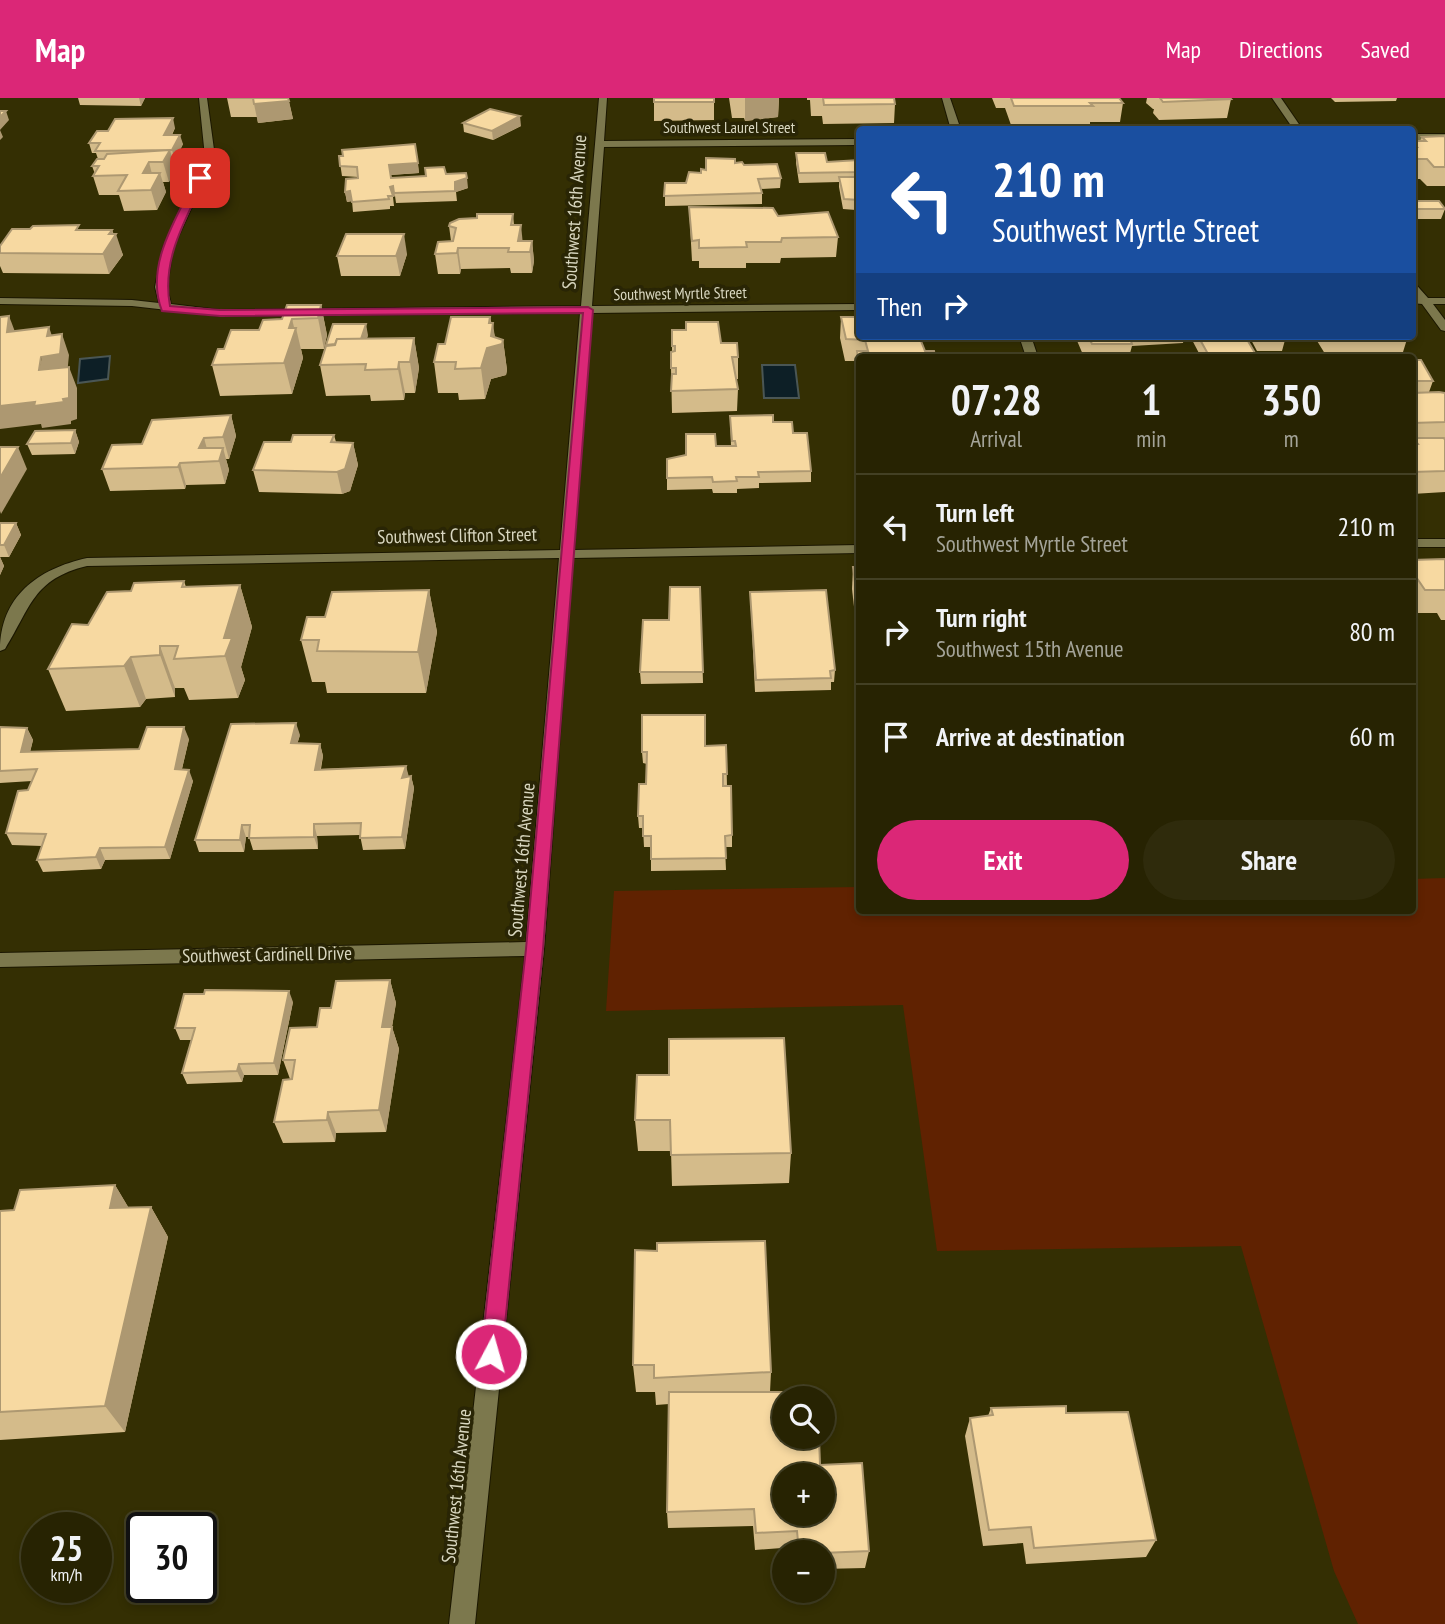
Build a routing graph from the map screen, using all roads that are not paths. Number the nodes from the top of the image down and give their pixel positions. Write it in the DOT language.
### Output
graph roads {
  1 [pos="203,98"];
  2 [pos="603,98"];
  3 [pos="946,98"];
  4 [pos="1276,98"];
  5 [pos="955,126"];
  6 [pos="1296,126"];
  7 [pos="1416,137"];
  8 [pos="1445,137"];
  9 [pos="856,142"];
  10 [pos="599,144"];
  11 [pos="0,301"];
  12 [pos="1419,301"];
  13 [pos="1445,301"];
  14 [pos="856,307"];
  15 [pos="166,308"];
  16 [pos="588,310"];
  17 [pos="1445,328"];
  18 [pos="1416,543"];
  19 [pos="1445,543"];
  20 [pos="856,549"];
  21 [pos="568,552"];
  22 [pos="0,646"];
  23 [pos="535,949"];
  24 [pos="0,960"];
  25 [pos="462,1624"];
  1 -- 15 [label="street"];
  2 -- 10 [label="street, Southwest 16th Avenue"];
  3 -- 5 [label="street"];
  4 -- 6 [label="street"];
  7 -- 8 [label="street"];
  9 -- 10 [label="street, Southwest Laurel Street"];
  10 -- 16 [label="street, Southwest 16th Avenue"];
  11 -- 15 [label="street, Southwest Myrtle Street"];
  12 -- 13 [label="street"];
  12 -- 17 [label="street"];
  14 -- 16 [label="street, Southwest Myrtle Street"];
  15 -- 16 [label="street, Southwest Myrtle Street"];
  16 -- 21 [label="street, Southwest 16th Avenue"];
  18 -- 19 [label="street"];
  20 -- 21 [label="street, Southwest Clifton Street"];
  21 -- 22 [label="street, Southwest Clifton Street"];
  21 -- 23 [label="street, Southwest 16th Avenue"];
  23 -- 24 [label="street, Southwest Cardinell Drive"];
  23 -- 25 [label="street, Southwest 16th Avenue"];
}
